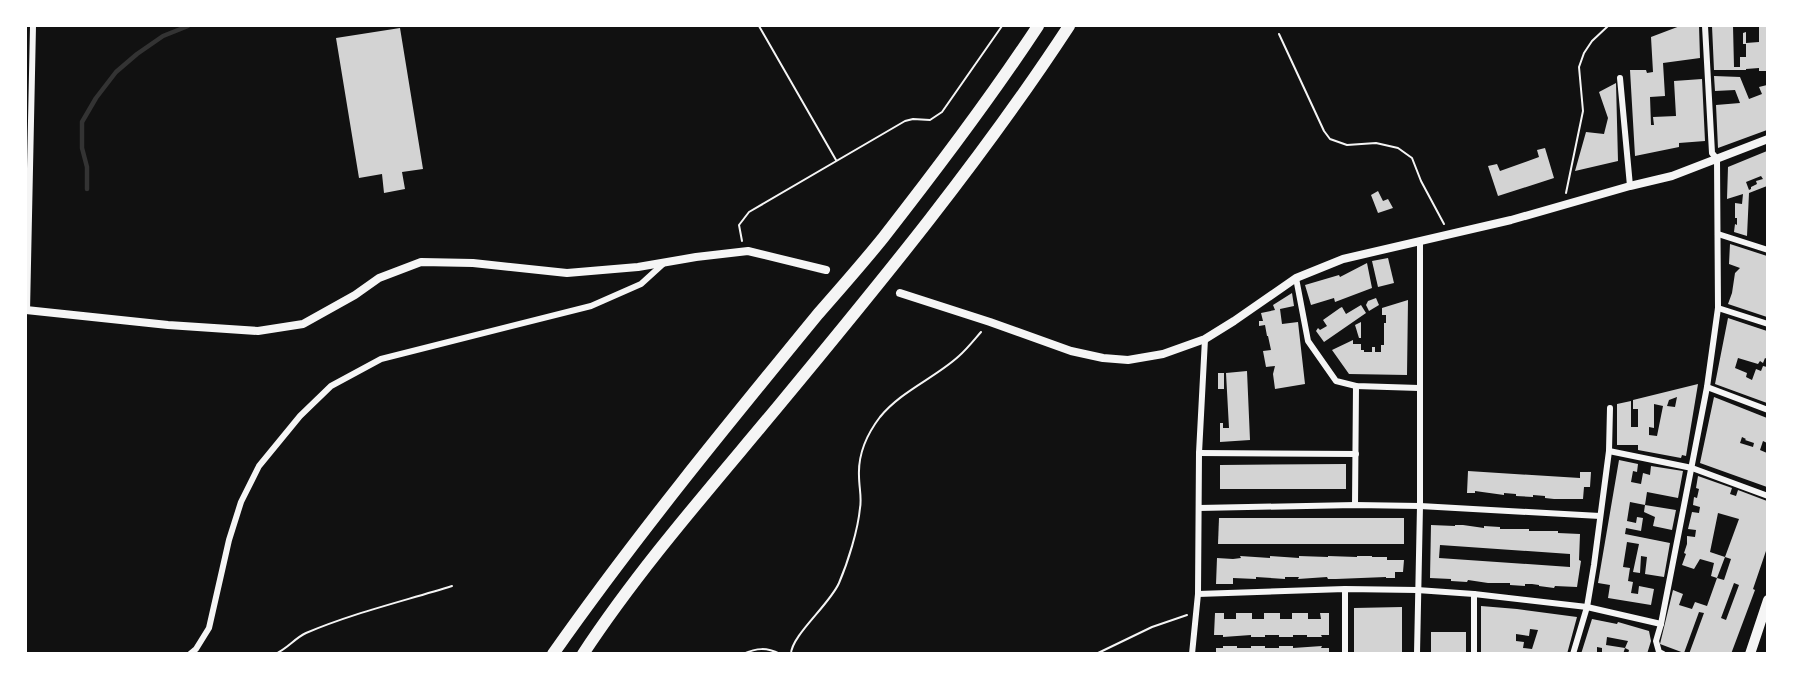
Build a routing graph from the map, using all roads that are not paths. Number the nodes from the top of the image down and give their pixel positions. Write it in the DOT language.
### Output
graph roads {
  1 [pos="33,26"];
  2 [pos="1038,26"];
  3 [pos="1069,26"];
  4 [pos="1705,26"];
  5 [pos="1620,78"];
  6 [pos="1767,139"];
  7 [pos="1718,159"];
  8 [pos="1630,186"];
  9 [pos="1718,234"];
  10 [pos="1420,242"];
  11 [pos="1767,250"];
  12 [pos="664,262"];
  13 [pos="826,270"];
  14 [pos="1296,278"];
  15 [pos="900,293"];
  16 [pos="1718,308"];
  17 [pos="26,310"];
  18 [pos="1767,324"];
  19 [pos="1205,339"];
  20 [pos="1356,386"];
  21 [pos="1707,387"];
  22 [pos="1419,388"];
  23 [pos="1610,408"];
  24 [pos="1767,410"];
  25 [pos="1609,451"];
  26 [pos="1199,453"];
  27 [pos="1356,454"];
  28 [pos="1692,468"];
  29 [pos="1767,496"];
  30 [pos="1356,505"];
  31 [pos="1420,506"];
  32 [pos="1199,508"];
  33 [pos="1600,516"];
  34 [pos="1345,589"];
  35 [pos="1418,590"];
  36 [pos="1198,594"];
  37 [pos="1474,594"];
  38 [pos="1767,600"];
  39 [pos="1587,607"];
  40 [pos="1661,624"];
  41 [pos="190,654"];
  42 [pos="553,654"];
  43 [pos="583,654"];
  44 [pos="1192,654"];
  45 [pos="1345,654"];
  46 [pos="1417,654"];
  47 [pos="1474,654"];
  48 [pos="1573,654"];
  49 [pos="1663,654"];
  50 [pos="1750,654"];
  1 -- 17 [label="street"];
  2 -- 42 [label="highway"];
  3 -- 43 [label="highway"];
  4 -- 7 [label="street"];
  5 -- 8 [label="street"];
  6 -- 7 [label="street"];
  7 -- 8 [label="street"];
  7 -- 9 [label="street"];
  8 -- 10 [label="street"];
  9 -- 11 [label="street"];
  9 -- 16 [label="street"];
  10 -- 14 [label="street"];
  10 -- 22 [label="street"];
  12 -- 13 [label="street"];
  12 -- 17 [label="street"];
  12 -- 41 [label="street"];
  14 -- 19 [label="street"];
  14 -- 20 [label="street"];
  15 -- 19 [label="street"];
  16 -- 18 [label="street"];
  16 -- 21 [label="street"];
  19 -- 26 [label="street"];
  20 -- 22 [label="street"];
  20 -- 27 [label="street"];
  21 -- 24 [label="street"];
  21 -- 28 [label="street"];
  22 -- 31 [label="street"];
  23 -- 25 [label="street"];
  25 -- 28 [label="street"];
  25 -- 33 [label="street"];
  26 -- 27 [label="street"];
  26 -- 32 [label="street"];
  27 -- 30 [label="street"];
  28 -- 29 [label="street"];
  28 -- 40 [label="street"];
  30 -- 31 [label="street"];
  30 -- 32 [label="street"];
  31 -- 33 [label="street"];
  31 -- 35 [label="street"];
  32 -- 36 [label="street"];
  33 -- 39 [label="street"];
  34 -- 35 [label="street"];
  34 -- 36 [label="street"];
  34 -- 45 [label="street"];
  35 -- 37 [label="street"];
  35 -- 46 [label="street"];
  36 -- 44 [label="street"];
  37 -- 39 [label="street"];
  37 -- 47 [label="street"];
  38 -- 50 [label="main road"];
  39 -- 40 [label="street"];
  39 -- 48 [label="street"];
  40 -- 49 [label="street"];
}
